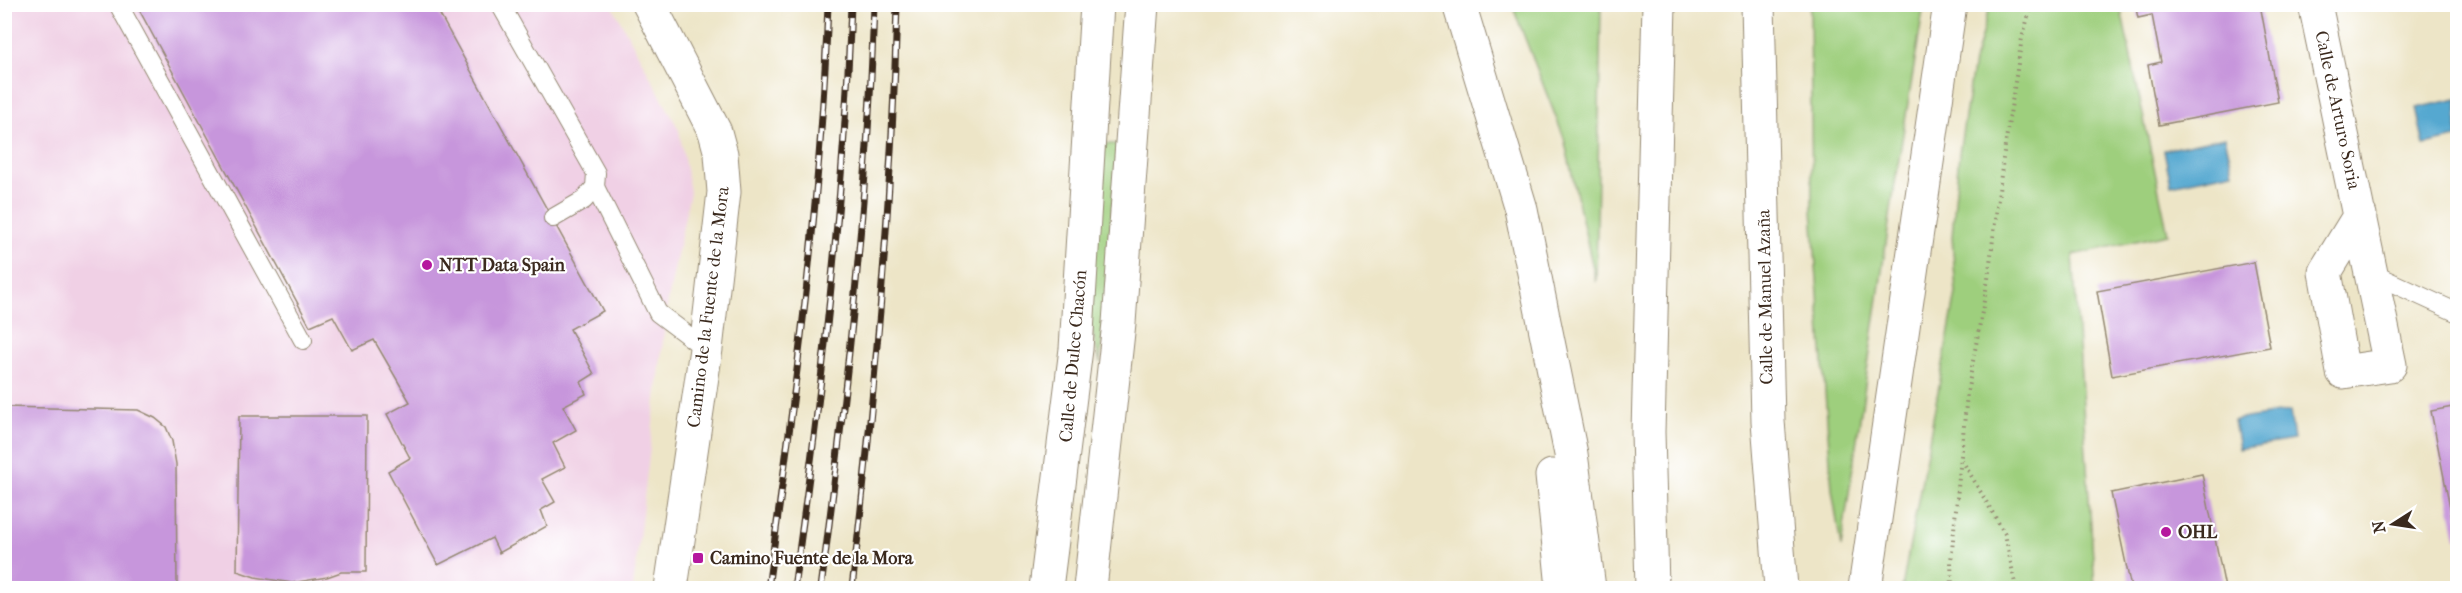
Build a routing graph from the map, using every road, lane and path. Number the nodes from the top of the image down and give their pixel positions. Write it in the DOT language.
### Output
graph roads {
  1 [pos="118,4"];
  2 [pos="500,4"];
  3 [pos="649,4"];
  4 [pos="1097,4"];
  5 [pos="1142,4"];
  6 [pos="1459,4"];
  7 [pos="1659,4"];
  8 [pos="1758,4"];
  9 [pos="2032,4"];
  10 [pos="2316,5"];
  11 [pos="1950,10"];
  12 [pos="1091,123"];
  13 [pos="1134,128"];
  14 [pos="595,187"];
  15 [pos="2360,215"];
  16 [pos="553,219"];
  17 [pos="2371,273"];
  18 [pos="2457,313"];
  19 [pos="303,340"];
  20 [pos="1548,345"];
  21 [pos="706,349"];
  22 [pos="1962,460"];
  23 [pos="671,587"];
  24 [pos="1046,588"];
  25 [pos="1090,588"];
  26 [pos="1563,588"];
  27 [pos="1589,588"];
  28 [pos="1652,588"];
  29 [pos="1781,588"];
  30 [pos="1865,588"];
  31 [pos="1952,588"];
  32 [pos="2016,588"];
  1 -- 19 [label="lane"];
  2 -- 14 [label="lane"];
  3 -- 21 [label="main road, Camino de la Fuente de la Mora"];
  4 -- 12 [label="main road, Calle de Dulce Chacón"];
  5 -- 13 [label="main road"];
  6 -- 20 [label="main road"];
  7 -- 28 [label="main road"];
  8 -- 29 [label="main road, Calle de Manuel Azaña"];
  9 -- 22 [label="path"];
  10 -- 15 [label="main road, Calle de Arturo Soria"];
  11 -- 30 [label="main road"];
  12 -- 13 [label="main road"];
  12 -- 24 [label="main road, Calle de Dulce Chacón"];
  13 -- 25 [label="main road"];
  14 -- 16 [label="lane"];
  14 -- 21 [label="lane"];
  15 -- 17 [label="main road, Calle de Arturo Soria"];
  15 -- 17 [label="main road, Calle de Arturo Soria"];
  17 -- 18 [label="lane"];
  20 -- 26 [label="main road"];
  20 -- 27 [label="main road"];
  21 -- 23 [label="main road, Camino de la Fuente de la Mora"];
  22 -- 31 [label="path"];
  22 -- 32 [label="path"];
}
